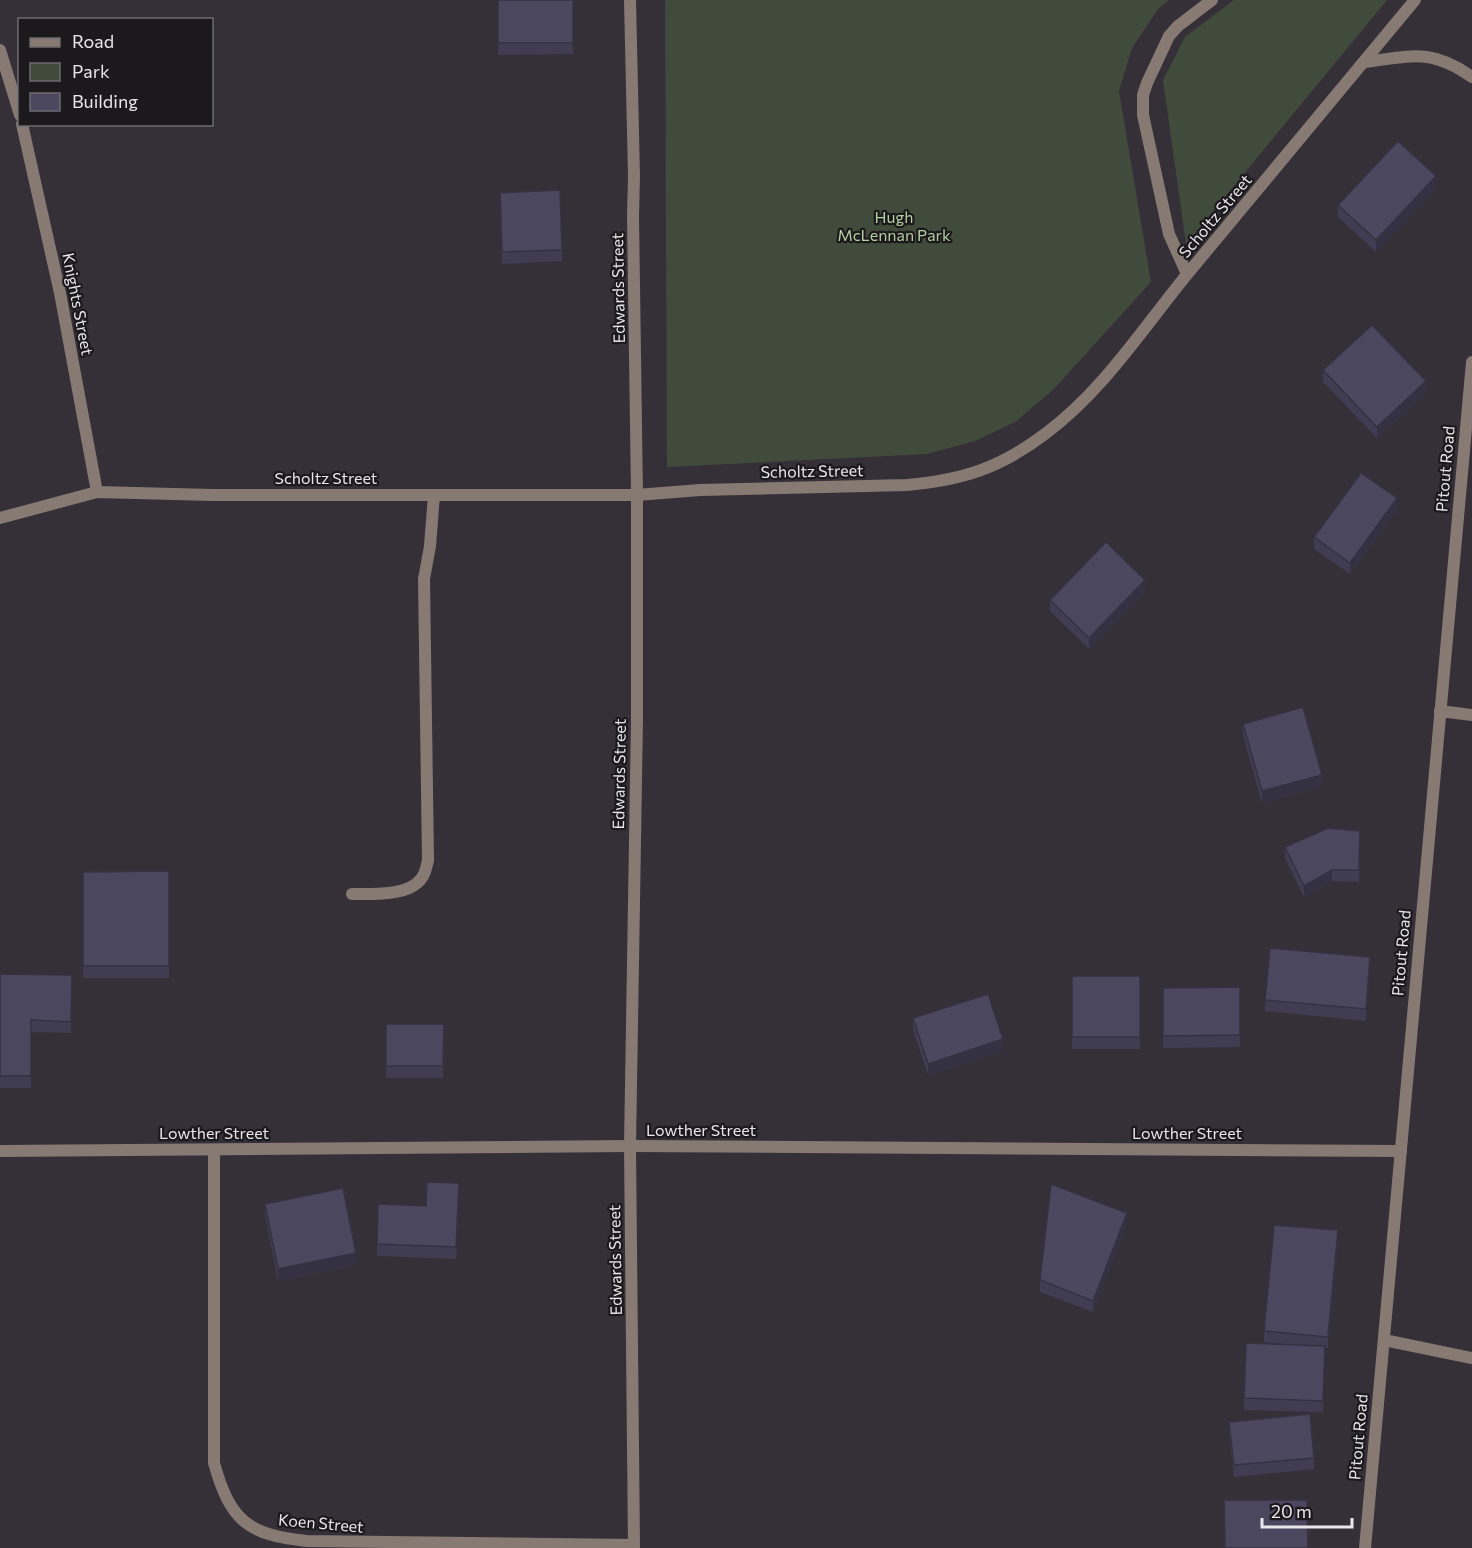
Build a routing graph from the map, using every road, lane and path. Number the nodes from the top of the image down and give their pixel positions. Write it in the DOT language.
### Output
graph roads {
  1 [pos="630,0"];
  2 [pos="1212,0"];
  3 [pos="1415,0"];
  4 [pos="0,50"];
  5 [pos="1365,62"];
  6 [pos="1472,77"];
  7 [pos="18,109"];
  8 [pos="22,126"];
  9 [pos="1187,274"];
  10 [pos="1472,362"];
  11 [pos="97,492"];
  12 [pos="434,495"];
  13 [pos="637,495"];
  14 [pos="0,518"];
  15 [pos="1440,711"];
  16 [pos="1472,715"];
  17 [pos="352,894"];
  18 [pos="630,1146"];
  19 [pos="214,1150"];
  20 [pos="1401,1150"];
  21 [pos="0,1151"];
  22 [pos="1384,1340"];
  23 [pos="1472,1358"];
  24 [pos="634,1546"];
  25 [pos="1365,1548"];
  1 -- 13 [label="street, Edwards Street"];
  2 -- 9 [label="street"];
  3 -- 5 [label="street, Scholtz Street"];
  4 -- 7 [label="street"];
  5 -- 6 [label="street"];
  5 -- 9 [label="street, Scholtz Street"];
  8 -- 11 [label="street, Knights Street"];
  9 -- 13 [label="street, Scholtz Street"];
  10 -- 15 [label="street, Pitout Road"];
  11 -- 12 [label="street, Scholtz Street"];
  11 -- 14 [label="street, Scholtz Street"];
  12 -- 13 [label="street, Scholtz Street"];
  12 -- 17 [label="street"];
  13 -- 18 [label="street, Edwards Street"];
  15 -- 16 [label="street"];
  15 -- 20 [label="street, Pitout Road"];
  18 -- 19 [label="street, Lowther Street"];
  18 -- 20 [label="street, Lowther Street"];
  18 -- 24 [label="street, Edwards Street"];
  19 -- 21 [label="street, Lowther Street"];
  19 -- 24 [label="street, Koen Street"];
  20 -- 22 [label="street, Pitout Road"];
  22 -- 23 [label="street"];
  22 -- 25 [label="street, Pitout Road"];
}
